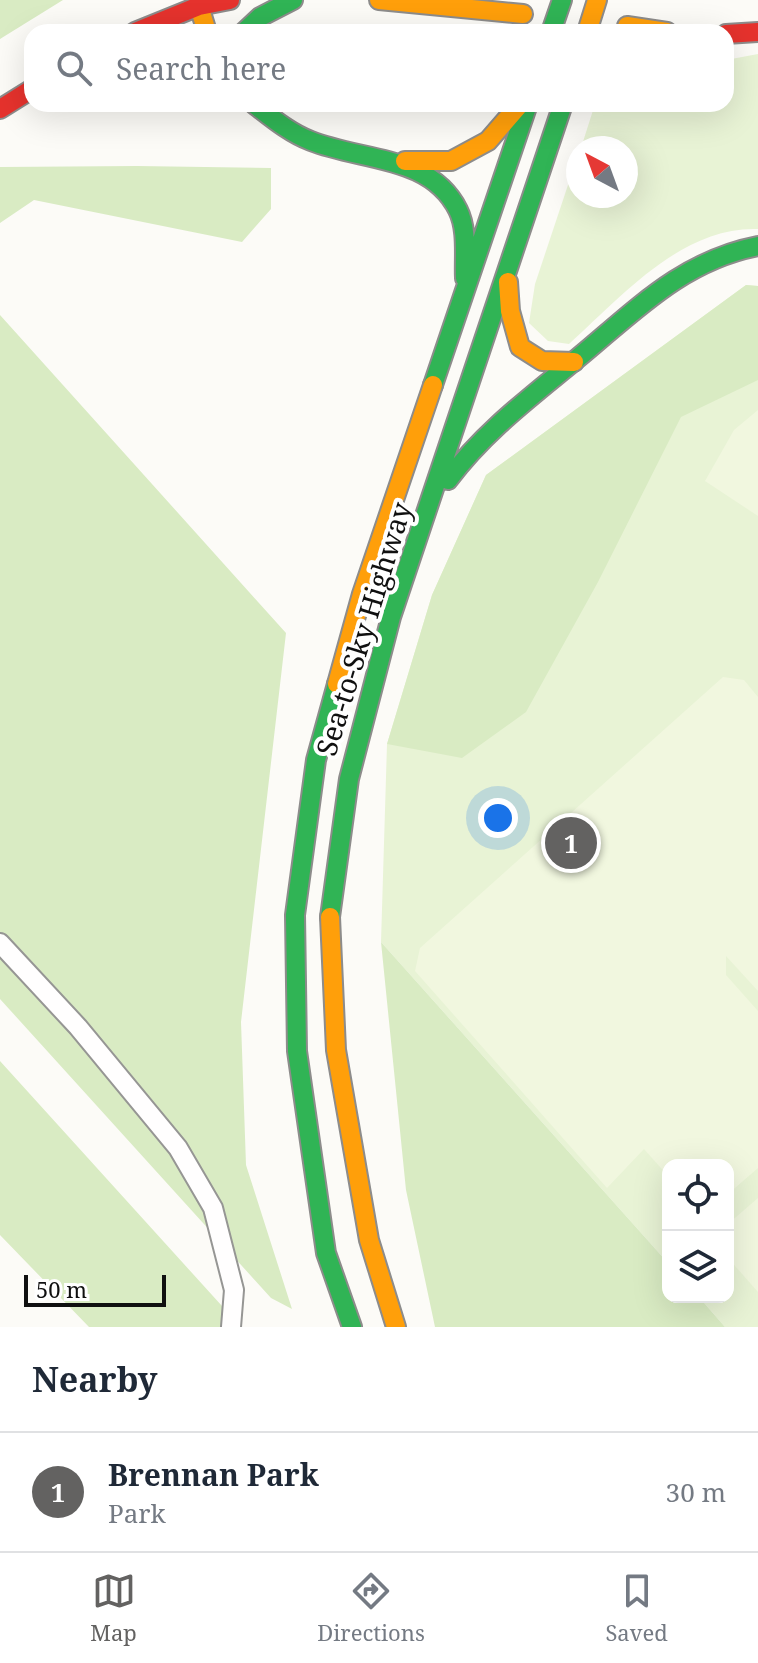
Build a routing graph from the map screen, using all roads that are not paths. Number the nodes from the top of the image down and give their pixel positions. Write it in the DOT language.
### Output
graph roads {
  1 [pos="230,0"];
  2 [pos="293,0"];
  3 [pos="379,0"];
  4 [pos="562,0"];
  5 [pos="597,0"];
  6 [pos="199,6"];
  7 [pos="523,14"];
  8 [pos="155,24"];
  9 [pos="205,24"];
  10 [pos="253,24"];
  11 [pos="554,24"];
  12 [pos="590,24"];
  13 [pos="758,32"];
  14 [pos="734,34"];
  15 [pos="24,94"];
  16 [pos="0,109"];
  17 [pos="264,112"];
  18 [pos="513,112"];
  19 [pos="525,112"];
  20 [pos="560,112"];
  21 [pos="388,161"];
  22 [pos="758,246"];
  23 [pos="507,272"];
  24 [pos="466,290"];
  25 [pos="574,362"];
  26 [pos="430,507"];
  27 [pos="0,943"];
  28 [pos="231,1327"];
  29 [pos="352,1327"];
  30 [pos="396,1327"];
  1 -- 6 [label="main road"];
  2 -- 10 [label="main road"];
  3 -- 7 [label="main road"];
  4 -- 11 [label="main road"];
  5 -- 12 [label="main road"];
  6 -- 8 [label="main road"];
  6 -- 9 [label="main road"];
  13 -- 14 [label="main road"];
  15 -- 16 [label="main road"];
  17 -- 21 [label="main road"];
  18 -- 21 [label="main road"];
  19 -- 24 [label="main road, Sea-to-Sky Highway"];
  20 -- 23 [label="main road, Sea-to-Sky Highway"];
  21 -- 24 [label="main road"];
  22 -- 25 [label="main road"];
  23 -- 25 [label="main road"];
  23 -- 26 [label="main road, Sea-to-Sky Highway"];
  24 -- 29 [label="main road, Sea-to-Sky Highway"];
  25 -- 26 [label="main road"];
  26 -- 30 [label="main road, Sea-to-Sky Highway"];
  27 -- 28 [label="street"];
}
